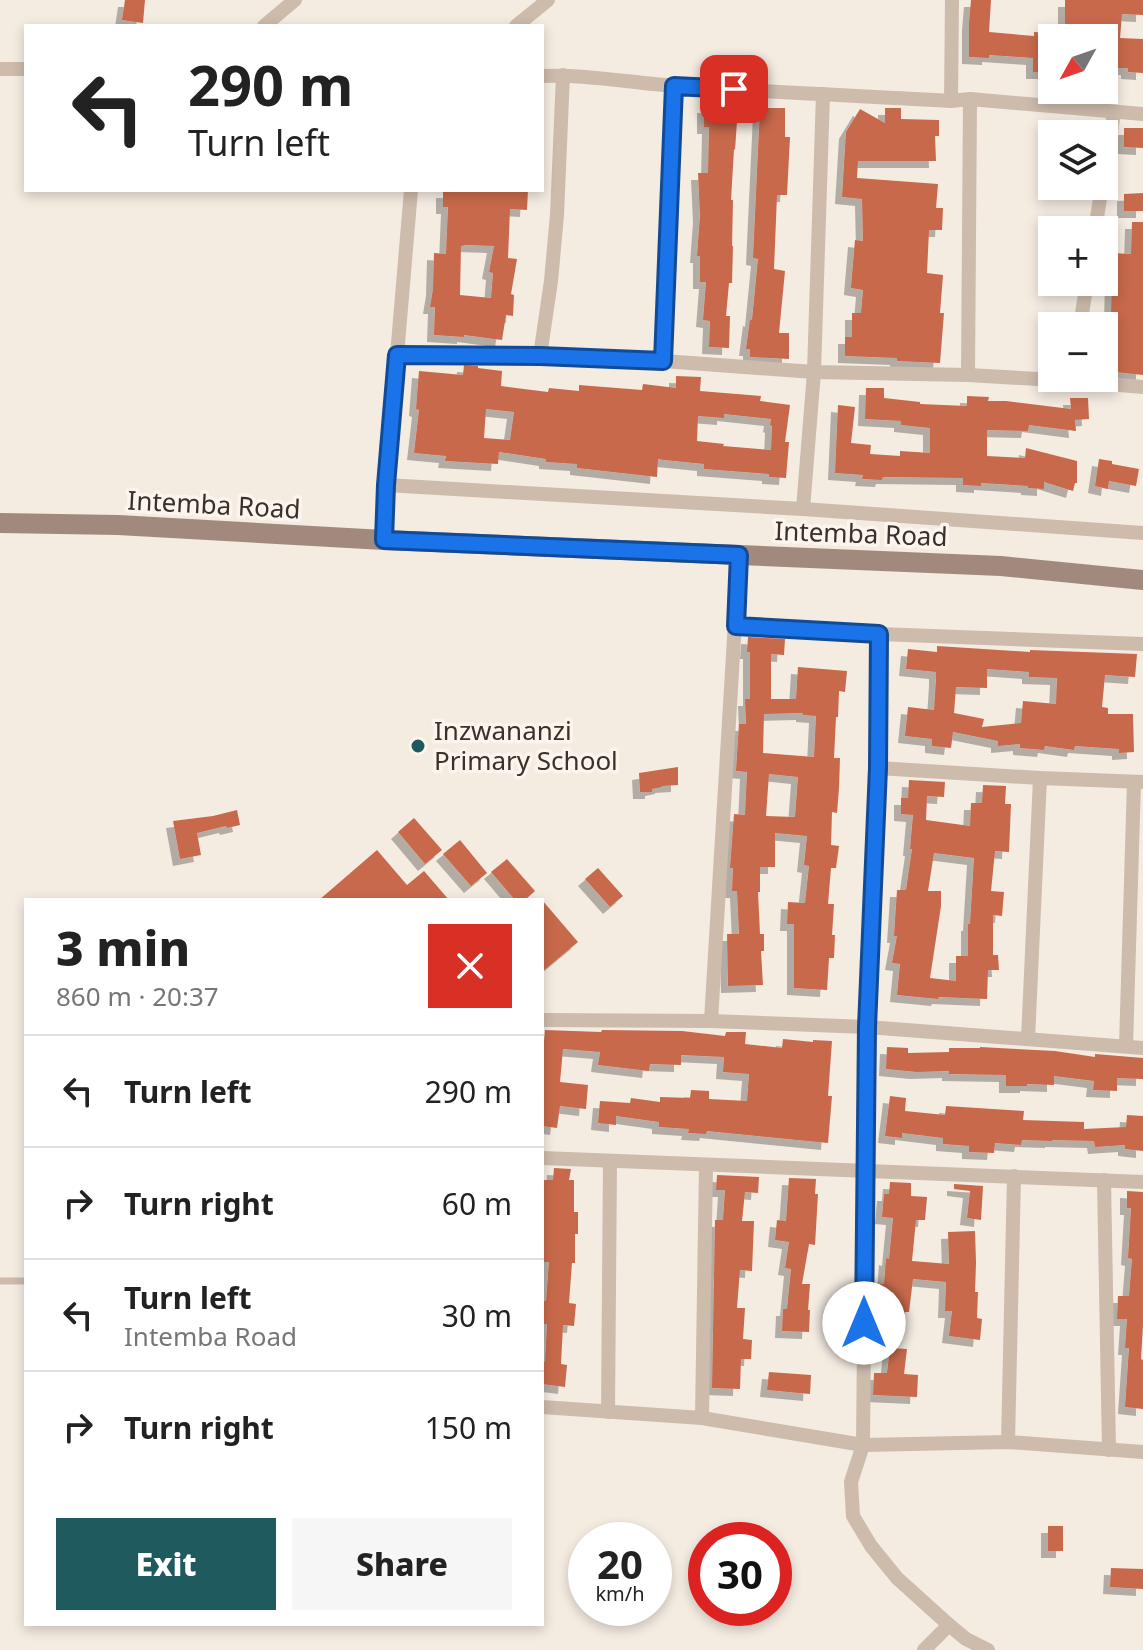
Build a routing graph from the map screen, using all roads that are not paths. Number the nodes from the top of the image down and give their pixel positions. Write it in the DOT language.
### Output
graph roads {
  1 [pos="295,0"];
  2 [pos="548,0"];
  3 [pos="952,0"];
  4 [pos="266,24"];
  5 [pos="518,24"];
  6 [pos="0,69"];
  7 [pos="24,69"];
  8 [pos="563,75"];
  9 [pos="544,76"];
  10 [pos="674,86"];
  11 [pos="823,94"];
  12 [pos="970,99"];
  13 [pos="951,101"];
  14 [pos="1114,113"];
  15 [pos="1143,114"];
  16 [pos="1113,120"];
  17 [pos="411,192"];
  18 [pos="397,355"];
  19 [pos="540,356"];
  20 [pos="663,361"];
  21 [pos="814,372"];
  22 [pos="968,375"];
  23 [pos="1038,378"];
  24 [pos="1118,384"];
  25 [pos="1143,387"];
  26 [pos="386,485"];
  27 [pos="803,509"];
  28 [pos="0,523"];
  29 [pos="1143,533"];
  30 [pos="384,540"];
  31 [pos="739,555"];
  32 [pos="1143,580"];
  33 [pos="736,626"];
  34 [pos="879,634"];
  35 [pos="1143,644"];
  36 [pos="878,768"];
  37 [pos="1040,778"];
  38 [pos="1138,782"];
  39 [pos="544,1020"];
  40 [pos="711,1021"];
  41 [pos="867,1027"];
  42 [pos="1028,1039"];
  43 [pos="1126,1046"];
  44 [pos="1143,1048"];
  45 [pos="544,1158"];
  46 [pos="610,1161"];
  47 [pos="706,1165"];
  48 [pos="865,1169"];
  49 [pos="1014,1176"];
  50 [pos="1104,1180"];
  51 [pos="1143,1182"];
  52 [pos="0,1281"];
  53 [pos="24,1281"];
  54 [pos="544,1407"];
  55 [pos="608,1412"];
  56 [pos="702,1418"];
  57 [pos="1008,1442"];
  58 [pos="863,1445"];
  59 [pos="1109,1450"];
  60 [pos="1143,1452"];
  61 [pos="949,1625"];
  62 [pos="924,1650"];
  63 [pos="988,1650"];
  1 -- 4 [label="street"];
  2 -- 5 [label="street"];
  3 -- 13 [label="street"];
  6 -- 7 [label="street"];
  8 -- 9 [label="street"];
  8 -- 10 [label="street"];
  8 -- 19 [label="street"];
  10 -- 11 [label="street"];
  10 -- 20 [label="street"];
  11 -- 13 [label="street"];
  11 -- 21 [label="street"];
  12 -- 13 [label="street"];
  12 -- 14 [label="street"];
  12 -- 22 [label="street"];
  14 -- 15 [label="street"];
  14 -- 16 [label="street"];
  17 -- 18 [label="street"];
  18 -- 19 [label="street"];
  18 -- 26 [label="street"];
  19 -- 20 [label="street"];
  20 -- 21 [label="street"];
  21 -- 22 [label="street"];
  21 -- 27 [label="street"];
  22 -- 23 [label="street"];
  24 -- 25 [label="street"];
  26 -- 27 [label="street"];
  26 -- 30 [label="street"];
  27 -- 29 [label="street"];
  28 -- 30 [label="street, Intemba Road"];
  30 -- 31 [label="street, Intemba Road"];
  31 -- 32 [label="street, Intemba Road"];
  31 -- 33 [label="street"];
  33 -- 34 [label="street"];
  33 -- 40 [label="street"];
  34 -- 35 [label="street"];
  34 -- 36 [label="street"];
  36 -- 37 [label="street"];
  36 -- 41 [label="street"];
  37 -- 38 [label="street"];
  37 -- 42 [label="street"];
  38 -- 43 [label="street"];
  39 -- 40 [label="street"];
  40 -- 41 [label="street"];
  41 -- 42 [label="street"];
  41 -- 48 [label="street"];
  42 -- 43 [label="street"];
  43 -- 44 [label="street"];
  45 -- 46 [label="street"];
  46 -- 47 [label="street"];
  46 -- 55 [label="street"];
  47 -- 48 [label="street"];
  47 -- 56 [label="street"];
  48 -- 49 [label="street"];
  48 -- 58 [label="street"];
  49 -- 50 [label="street"];
  49 -- 57 [label="street"];
  50 -- 51 [label="street"];
  50 -- 59 [label="street"];
  52 -- 53 [label="lane"];
  54 -- 55 [label="street"];
  55 -- 56 [label="street"];
  56 -- 58 [label="street"];
  57 -- 58 [label="street"];
  57 -- 59 [label="street"];
  58 -- 61 [label="street"];
  59 -- 60 [label="street"];
  61 -- 62 [label="street"];
  61 -- 63 [label="street"];
}
